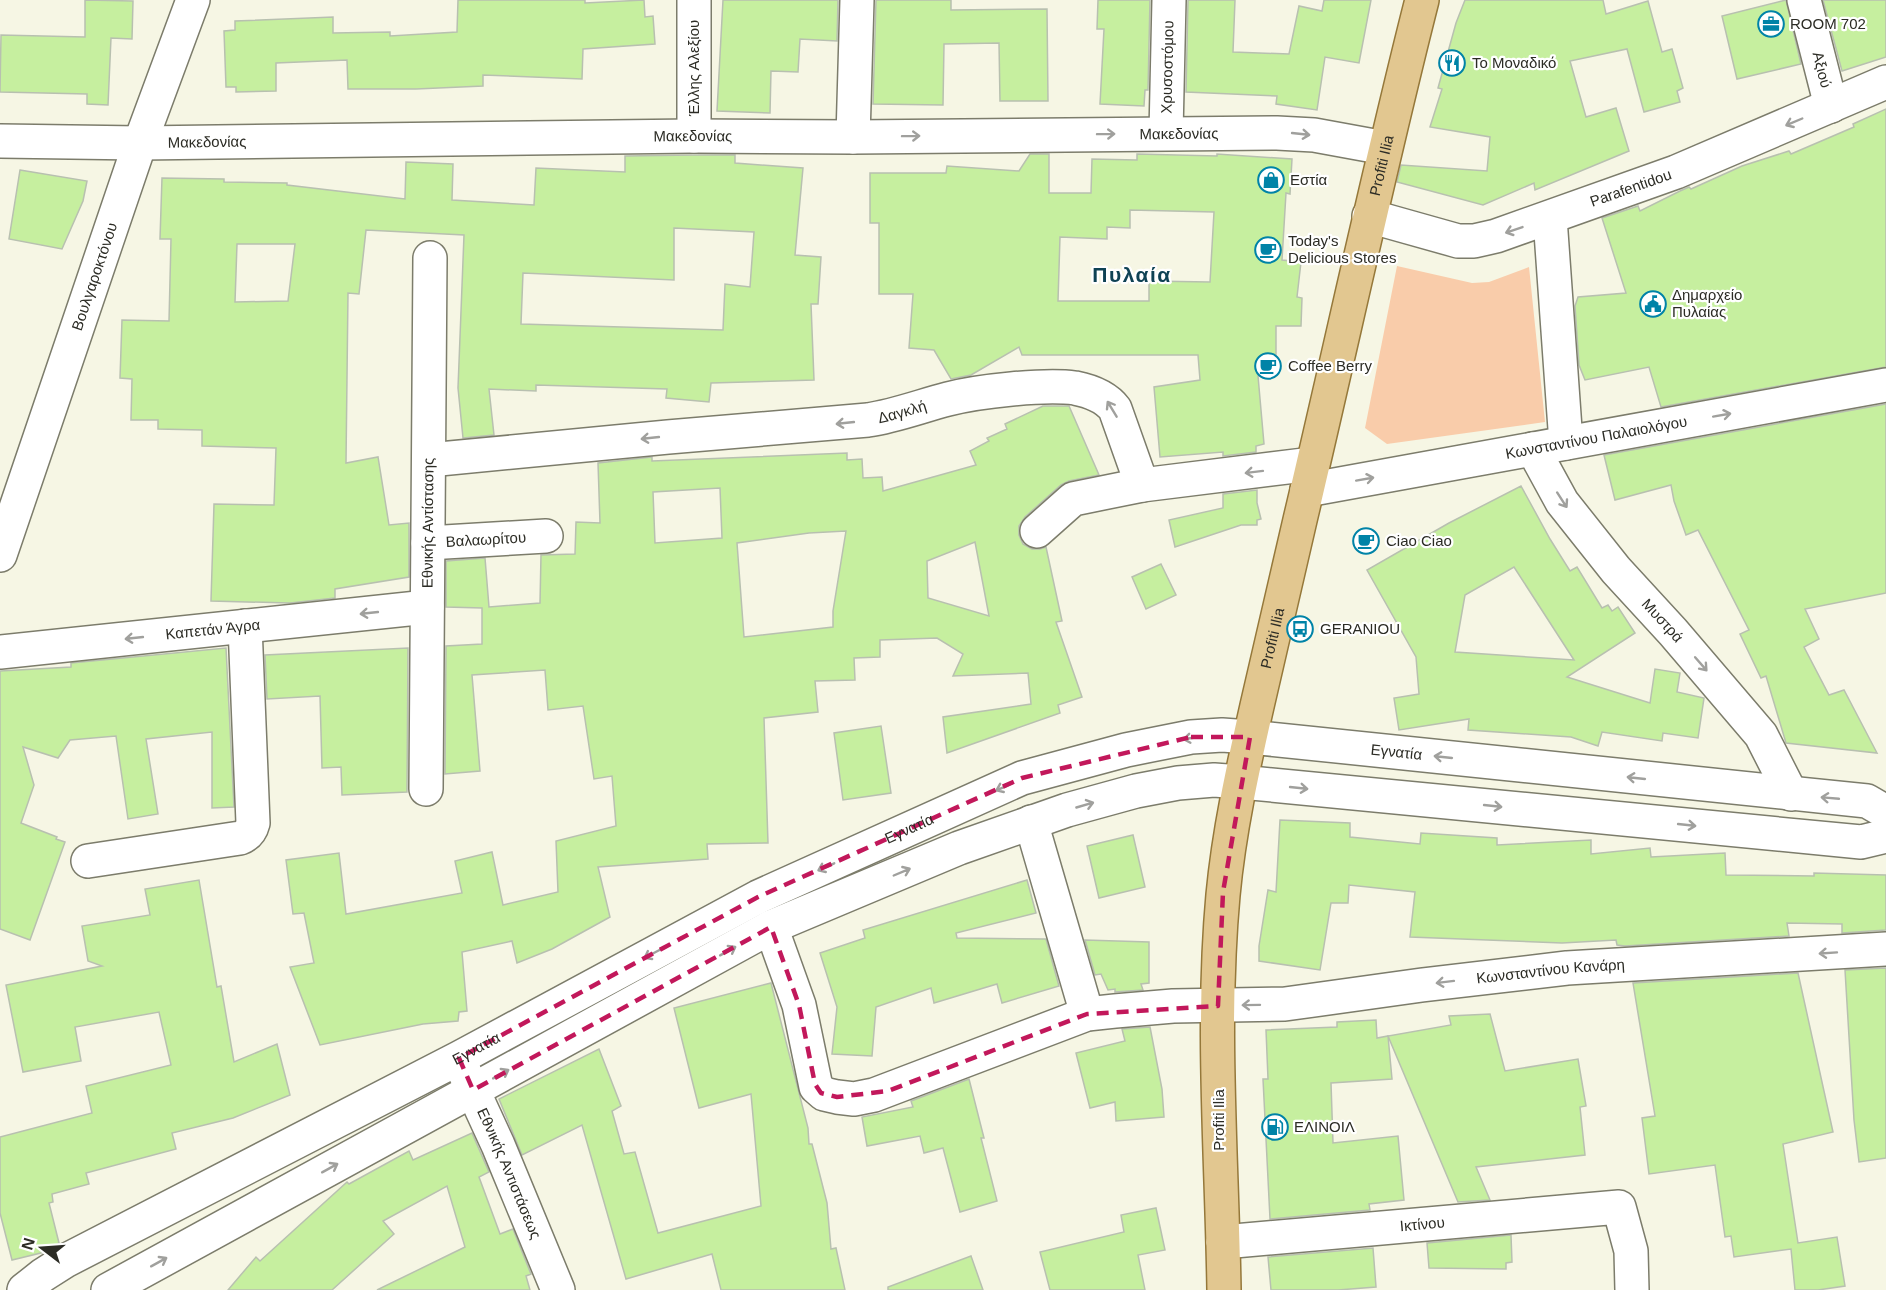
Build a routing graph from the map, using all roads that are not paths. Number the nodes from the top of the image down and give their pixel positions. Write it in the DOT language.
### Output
graph roads {
  1 [pos="193,0"];
  2 [pos="694,0"];
  3 [pos="857,0"];
  4 [pos="1169,0"];
  5 [pos="1422,0"];
  6 [pos="1804,0"];
  7 [pos="1886,82"];
  8 [pos="1831,106"];
  9 [pos="1166,133"];
  10 [pos="694,136"];
  11 [pos="853,137"];
  12 [pos="0,141"];
  13 [pos="140,143"];
  14 [pos="1385,148"];
  15 [pos="1369,216"];
  16 [pos="1550,218"];
  17 [pos="430,258"];
  18 [pos="1886,385"];
  19 [pos="1566,443"];
  20 [pos="1533,449"];
  21 [pos="429,460"];
  22 [pos="1310,477"];
  23 [pos="1142,485"];
  24 [pos="10,498"];
  25 [pos="1037,531"];
  26 [pos="546,536"];
  27 [pos="428,543"];
  28 [pos="0,555"];
  29 [pos="427,607"];
  30 [pos="245,626"];
  31 [pos="0,652"];
  32 [pos="1250,737"];
  33 [pos="1240,782"];
  34 [pos="426,789"];
  35 [pos="1791,794"];
  36 [pos="1886,812"];
  37 [pos="1031,822"];
  38 [pos="1886,836"];
  39 [pos="88,861"];
  40 [pos="771,927"];
  41 [pos="1886,949"];
  42 [pos="1218,1006"];
  43 [pos="1087,1014"];
  44 [pos="459,1058"];
  45 [pos="473,1090"];
  46 [pos="1223,1242"];
  47 [pos="24,1290"];
  48 [pos="108,1290"];
  49 [pos="558,1290"];
  50 [pos="1224,1290"];
  51 [pos="1632,1290"];
  1 -- 13 [label="street, Βουλγαροκτόνου"];
  2 -- 10 [label="street, Έλλης Αλεξίου"];
  3 -- 11 [label="street"];
  4 -- 9 [label="street, Χρυσοστόμου"];
  5 -- 14 [label="main road, Profiti Ilia"];
  6 -- 8 [label="street, Αξιού"];
  7 -- 8 [label="street, Parafentidou"];
  8 -- 16 [label="street, Parafentidou, one-way"];
  11 -- 9 [label="street, Μακεδονίας, one-way"];
  9 -- 14 [label="street, Μακεδονίας, one-way"];
  10 -- 11 [label="street, Μακεδονίας"];
  10 -- 13 [label="street, Μακεδονίας"];
  12 -- 13 [label="street, Μακεδονίας"];
  13 -- 24 [label="street, Βουλγαροκτόνου"];
  14 -- 15 [label="main road, Profiti Ilia"];
  16 -- 15 [label="street, Parafentidou, one-way"];
  15 -- 22 [label="main road, Profiti Ilia"];
  16 -- 19 [label="street"];
  17 -- 21 [label="street, Εθνικής Αντίστασης"];
  19 -- 18 [label="street, Κωνσταντίνου Παλαιολόγου, one-way"];
  19 -- 20 [label="street, Κωνσταντίνου Παλαιολόγου"];
  22 -- 20 [label="street, Κωνσταντίνου Παλαιολόγου, one-way"];
  20 -- 35 [label="street, Μυστρά, one-way"];
  23 -- 21 [label="street, Δαγκλή, one-way"];
  21 -- 27 [label="street, Εθνικής Αντίστασης"];
  22 -- 23 [label="street, one-way"];
  22 -- 32 [label="main road, Profiti Ilia"];
  23 -- 25 [label="street"];
  24 -- 28 [label="street, Βουλγαροκτόνου"];
  26 -- 27 [label="street, Βαλαωρίτου"];
  27 -- 29 [label="street, Εθνικής Αντίστασης"];
  29 -- 30 [label="street, Καπετάν Άγρα, one-way"];
  29 -- 34 [label="street, Εθνικής Αντίστασης"];
  30 -- 31 [label="street, Καπετάν Άγρα, one-way"];
  30 -- 39 [label="street"];
  32 -- 33 [label="main road, Profiti Ilia"];
  35 -- 32 [label="street, Εγνατία, one-way"];
  32 -- 44 [label="street, Εγνατία, one-way"];
  37 -- 33 [label="street, one-way"];
  33 -- 38 [label="street, one-way"];
  33 -- 42 [label="main road, Profiti Ilia"];
  36 -- 35 [label="street, Εγνατία, one-way"];
  40 -- 37 [label="street, one-way"];
  37 -- 43 [label="street"];
  40 -- 43 [label="street, Κωνσταντίνου Κανάρη"];
  45 -- 40 [label="street, one-way"];
  41 -- 42 [label="street, Κωνσταντίνου Κανάρη, one-way"];
  42 -- 43 [label="street, Κωνσταντίνου Κανάρη"];
  42 -- 46 [label="main road, Profiti Ilia"];
  44 -- 45 [label="street, Εθνικής Αντιστάσεως"];
  44 -- 47 [label="street, Εγνατία"];
  48 -- 45 [label="street, one-way"];
  45 -- 49 [label="street, Εθνικής Αντιστάσεως"];
  46 -- 50 [label="main road, Profiti Ilia"];
  46 -- 51 [label="street, Ικτίνου"];
}
